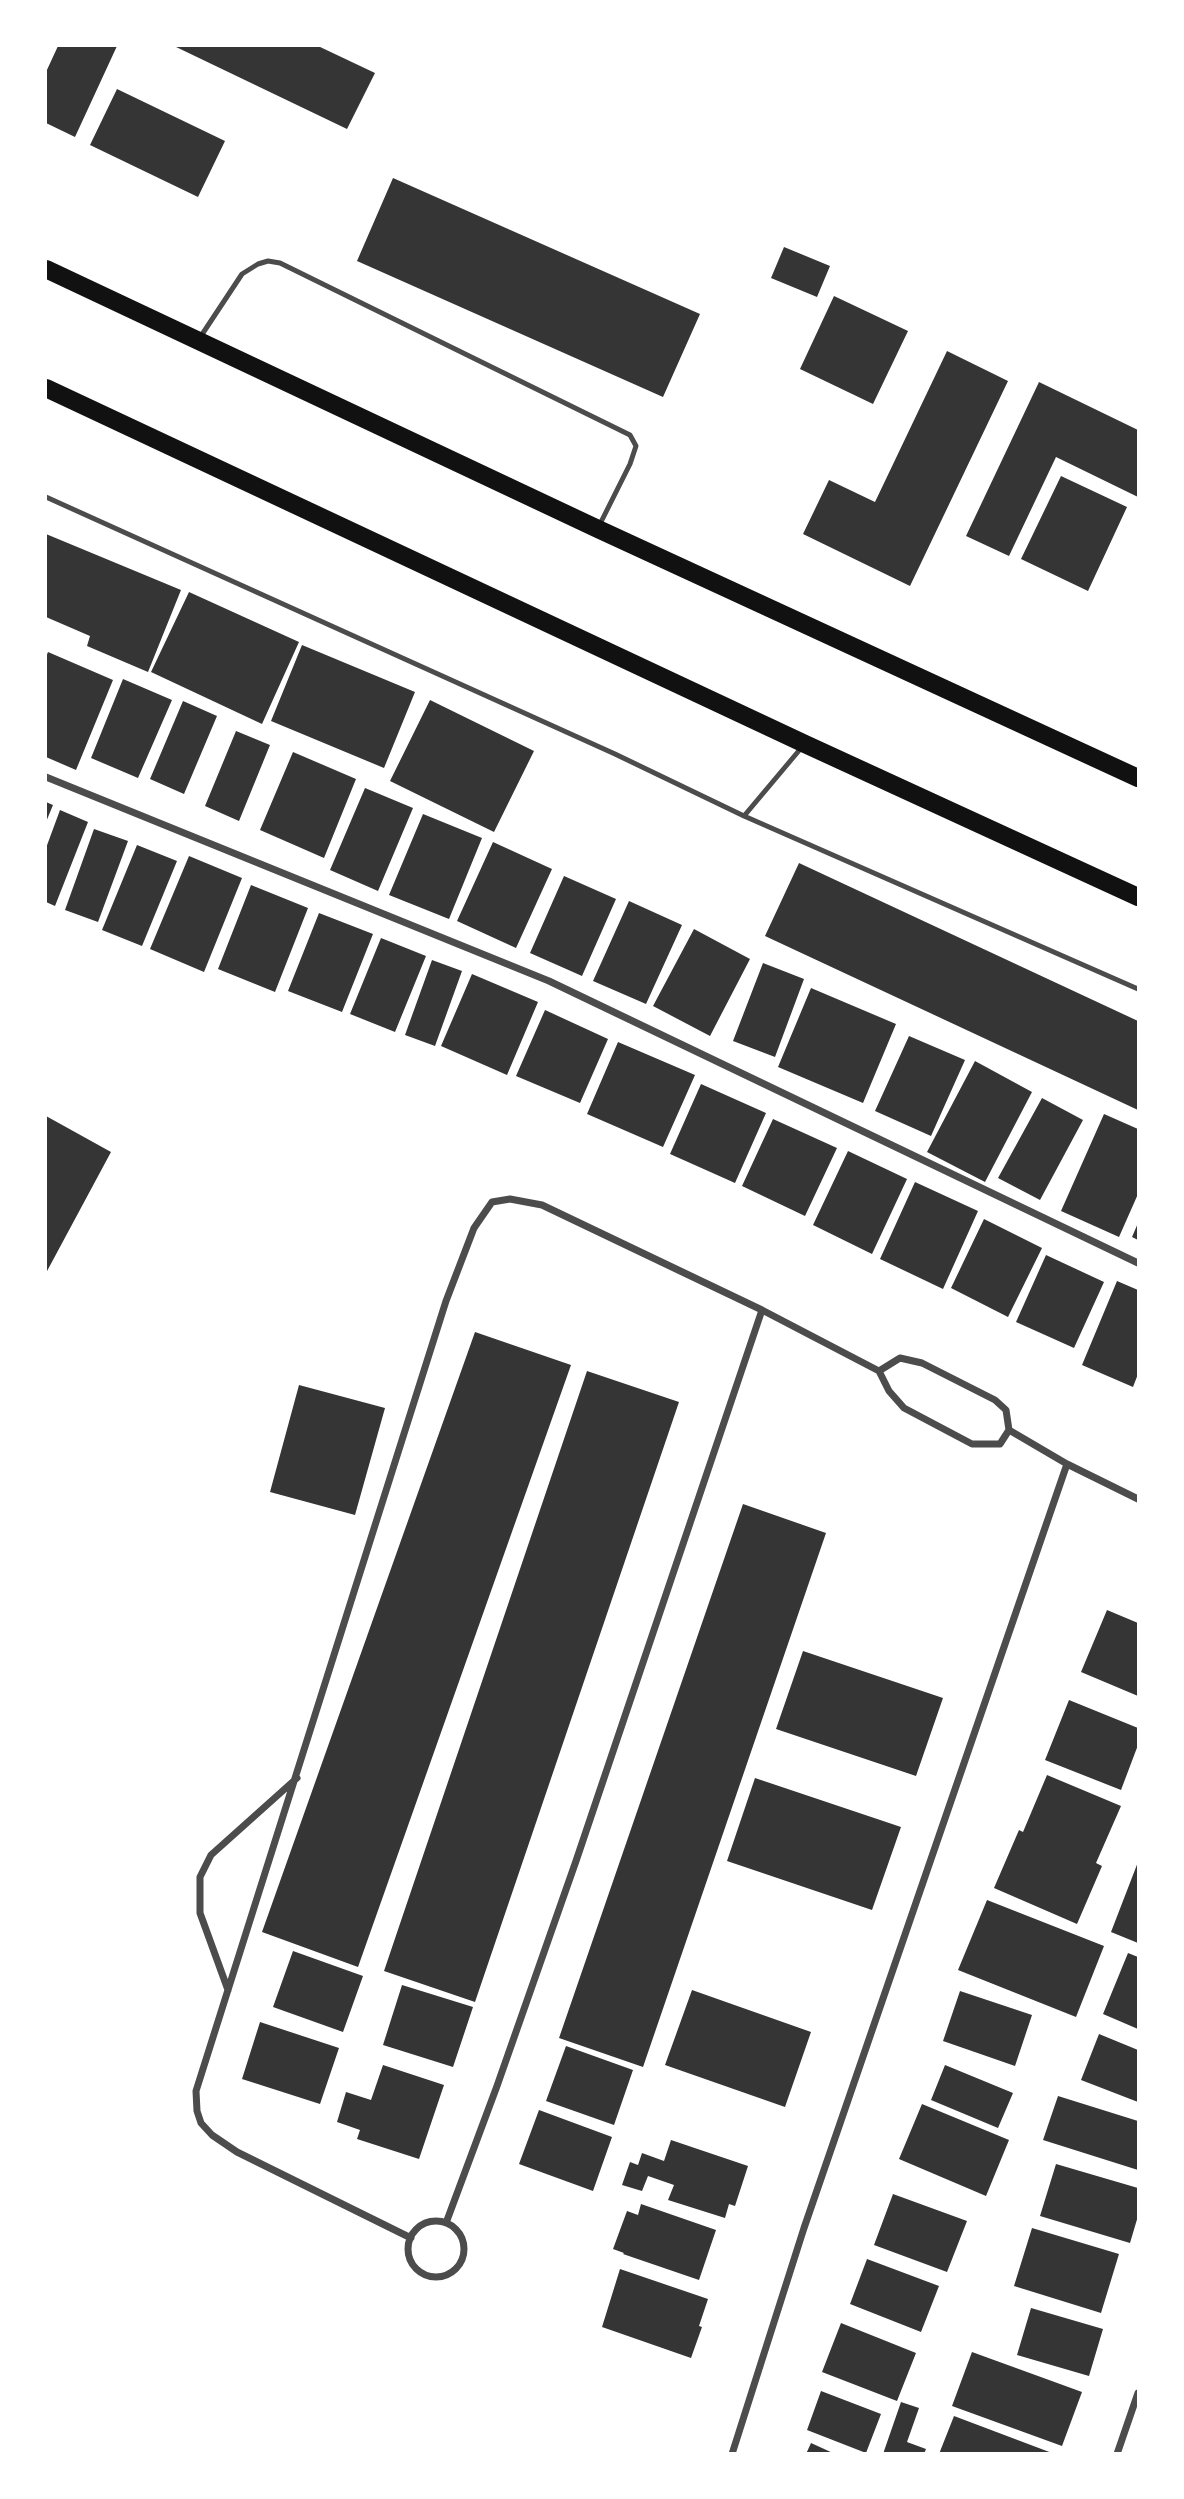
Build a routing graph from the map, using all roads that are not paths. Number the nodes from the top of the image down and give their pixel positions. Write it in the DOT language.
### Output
graph roads {
  1 [pos="46,269"];
  2 [pos="198,341"];
  3 [pos="46,388"];
  4 [pos="46,497"];
  5 [pos="598,529"];
  6 [pos="805,744"];
  7 [pos="46,777"];
  8 [pos="1139,778"];
  9 [pos="744,816"];
  10 [pos="1139,897"];
  11 [pos="1139,989"];
  12 [pos="1139,1263"];
  13 [pos="762,1310"];
  14 [pos="879,1371"];
  15 [pos="1009,1430"];
  16 [pos="1067,1464"];
  17 [pos="1139,1499"];
  18 [pos="297,1777"];
  19 [pos="229,1991"];
  20 [pos="446,2223"];
  21 [pos="411,2238"];
  22 [pos="1139,2393"];
  23 [pos="732,2454"];
  24 [pos="1117,2454"];
  1 -- 2 [label="main road"];
  2 -- 5 [label="main road"];
  2 -- 5 [label="lane"];
  3 -- 6 [label="main road"];
  4 -- 9 [label="lane"];
  5 -- 8 [label="main road"];
  6 -- 9 [label="lane"];
  6 -- 10 [label="main road"];
  7 -- 12 [label="street"];
  9 -- 11 [label="lane"];
  13 -- 14 [label="street"];
  13 -- 18 [label="street"];
  13 -- 20 [label="street"];
  14 -- 15 [label="street"];
  14 -- 15 [label="street"];
  15 -- 16 [label="street"];
  16 -- 17 [label="street"];
  16 -- 23 [label="street"];
  18 -- 19 [label="street"];
  18 -- 19 [label="street"];
  19 -- 21 [label="street"];
  20 -- 21 [label="street"];
  20 -- 21 [label="street"];
  22 -- 24 [label="street"];
}
